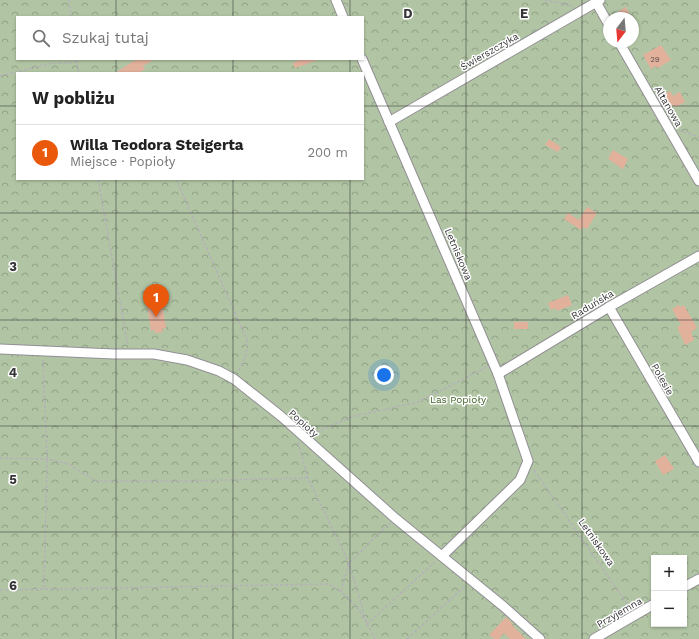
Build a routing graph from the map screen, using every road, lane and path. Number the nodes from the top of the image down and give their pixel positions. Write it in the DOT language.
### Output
graph roads {
  1 [pos="69,0"];
  2 [pos="336,0"];
  3 [pos="545,0"];
  4 [pos="598,1"];
  5 [pos="586,8"];
  6 [pos="603,12"];
  7 [pos="71,16"];
  8 [pos="344,16"];
  9 [pos="622,48"];
  10 [pos="77,60"];
  11 [pos="362,60"];
  12 [pos="79,72"];
  13 [pos="0,76"];
  14 [pos="389,122"];
  15 [pos="668,126"];
  16 [pos="699,137"];
  17 [pos="98,180"];
  18 [pos="176,180"];
  19 [pos="699,181"];
  20 [pos="699,256"];
  21 [pos="608,307"];
  22 [pos="0,349"];
  23 [pos="43,350"];
  24 [pos="130,354"];
  25 [pos="494,363"];
  26 [pos="498,374"];
  27 [pos="234,379"];
  28 [pos="294,429"];
  29 [pos="304,437"];
  30 [pos="0,458"];
  31 [pos="47,459"];
  32 [pos="528,461"];
  33 [pos="699,462"];
  34 [pos="308,478"];
  35 [pos="395,518"];
  36 [pos="442,556"];
  37 [pos="349,563"];
  38 [pos="699,579"];
  39 [pos="470,580"];
  40 [pos="687,585"];
  41 [pos="0,590"];
  42 [pos="44,590"];
  43 [pos="342,591"];
  44 [pos="651,606"];
  45 [pos="635,615"];
  46 [pos="367,624"];
  47 [pos="375,639"];
  48 [pos="406,639"];
  49 [pos="540,639"];
  50 [pos="594,639"];
  1 -- 7 [label="path"];
  2 -- 8 [label="street"];
  3 -- 5 [label="path"];
  4 -- 5 [label="street, Świerszczyka"];
  4 -- 6 [label="street"];
  5 -- 14 [label="street, Świerszczyka"];
  9 -- 15 [label="street, Altanowa"];
  10 -- 12 [label="path"];
  10 -- 13 [label="path"];
  11 -- 14 [label="street, Letniskowa"];
  14 -- 25 [label="street, Letniskowa"];
  15 -- 16 [label="path"];
  15 -- 19 [label="street, Altanowa"];
  17 -- 24 [label="path"];
  18 -- 27 [label="path"];
  20 -- 21 [label="street, Raduńska"];
  21 -- 26 [label="street, Raduńska"];
  21 -- 33 [label="street, Polesie"];
  22 -- 23 [label="street, Popioły"];
  23 -- 24 [label="street, Popioły"];
  23 -- 31 [label="path"];
  24 -- 27 [label="street, Popioły"];
  25 -- 26 [label="street, Letniskowa"];
  25 -- 29 [label="path"];
  26 -- 32 [label="street, Letniskowa"];
  27 -- 28 [label="street, Popioły"];
  28 -- 29 [label="street, Popioły"];
  28 -- 34 [label="path"];
  29 -- 35 [label="street, Popioły"];
  30 -- 31 [label="path"];
  31 -- 34 [label="path"];
  31 -- 42 [label="path"];
  32 -- 36 [label="street"];
  32 -- 45 [label="path, Letniskowa"];
  34 -- 37 [label="path"];
  35 -- 36 [label="street, Popioły"];
  35 -- 37 [label="path"];
  36 -- 39 [label="street, Popioły"];
  36 -- 46 [label="path"];
  37 -- 43 [label="path"];
  37 -- 46 [label="path"];
  38 -- 40 [label="street"];
  39 -- 48 [label="path"];
  39 -- 49 [label="street, Popioły"];
  41 -- 42 [label="path"];
  42 -- 43 [label="path"];
  43 -- 46 [label="path"];
  44 -- 45 [label="street, Przyjemna"];
  45 -- 50 [label="street, Przyjemna"];
  46 -- 47 [label="path"];
}
